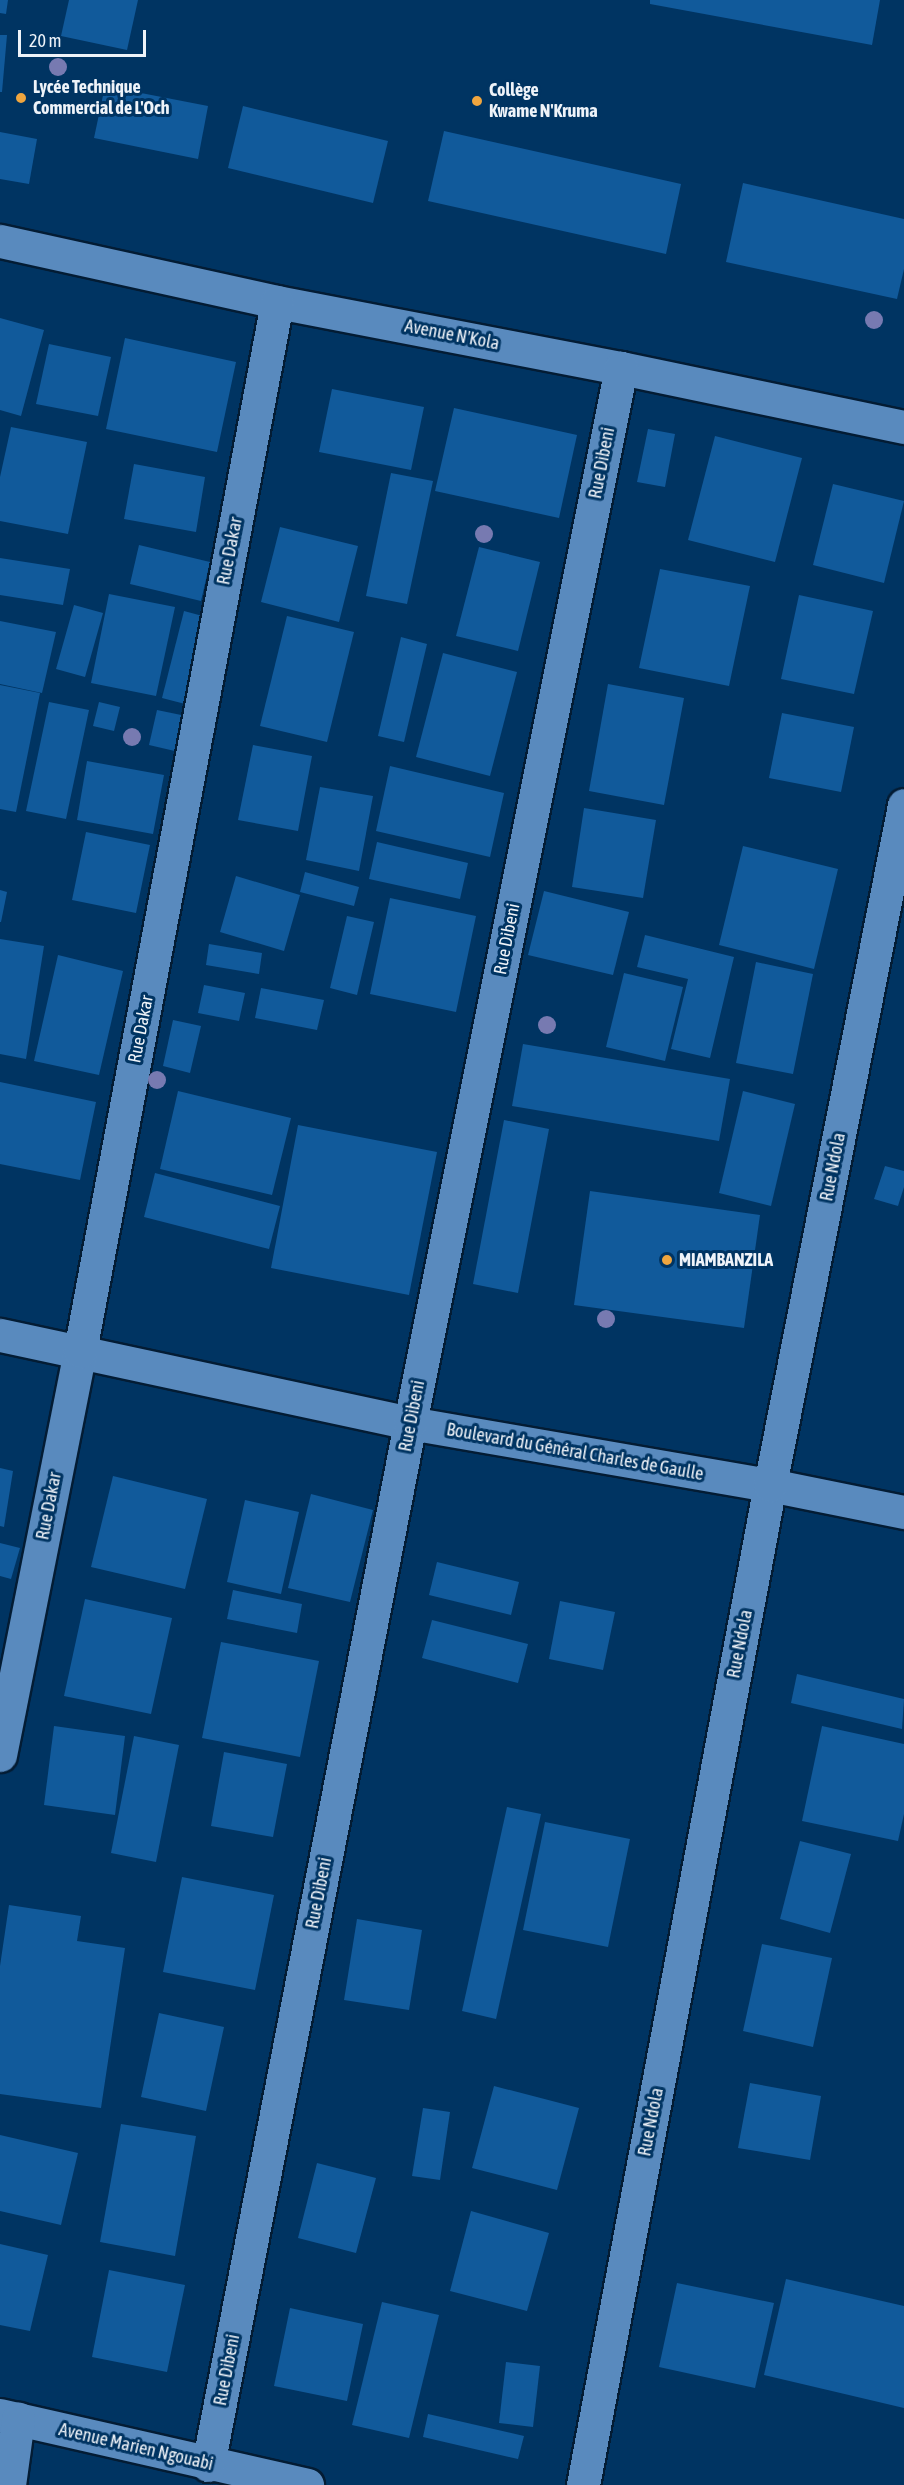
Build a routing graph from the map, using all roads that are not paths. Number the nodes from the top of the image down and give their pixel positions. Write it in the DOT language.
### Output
graph roads {
  1 [pos="0,241"];
  2 [pos="277,302"];
  3 [pos="621,368"];
  4 [pos="904,428"];
  5 [pos="904,805"];
  6 [pos="0,1335"];
  7 [pos="80,1351"];
  8 [pos="410,1423"];
  9 [pos="770,1485"];
  10 [pos="904,1512"];
  11 [pos="0,1755"];
  12 [pos="9,2417"];
  13 [pos="208,2464"];
  14 [pos="9,2485"];
  15 [pos="307,2485"];
  16 [pos="584,2485"];
  1 -- 2 [label="street, Avenue N'Kola"];
  2 -- 3 [label="street, Avenue N'Kola"];
  2 -- 7 [label="street, Rue Dakar"];
  3 -- 4 [label="street, Avenue N'Kola"];
  3 -- 8 [label="street, Rue Dibeni"];
  5 -- 9 [label="street, Rue Ndola"];
  6 -- 7 [label="street, Boulevard du Général Charles de Gaulle"];
  7 -- 8 [label="street, Boulevard du Général Charles de Gaulle"];
  7 -- 11 [label="street, Rue Dakar"];
  8 -- 9 [label="street, Boulevard du Général Charles de Gaulle"];
  8 -- 13 [label="street, Rue Dibeni"];
  9 -- 10 [label="street, Boulevard du Général Charles de Gaulle"];
  9 -- 16 [label="street, Rue Ndola"];
  12 -- 13 [label="street, Avenue Marien Ngouabi"];
  12 -- 14 [label="street"];
  13 -- 15 [label="street, Avenue Marien Ngouabi"];
}
